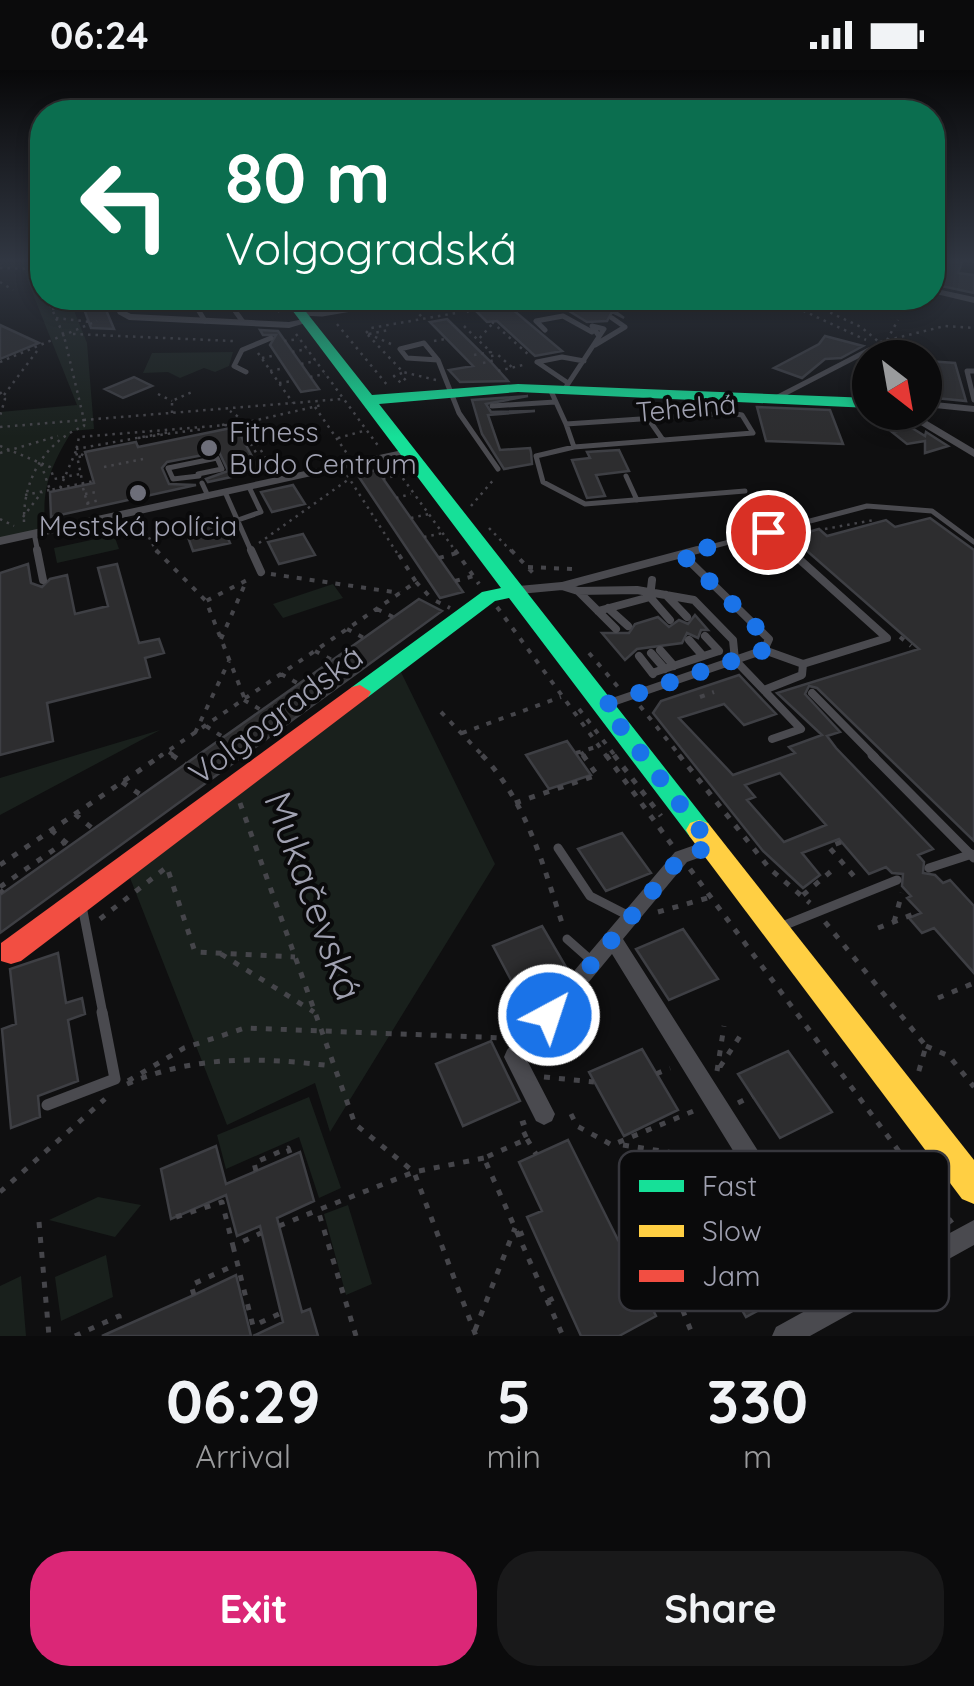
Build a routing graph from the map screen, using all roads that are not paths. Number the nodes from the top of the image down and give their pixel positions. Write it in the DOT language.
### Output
graph roads {
  1 [pos="168,319"];
  2 [pos="241,319"];
  3 [pos="279,319"];
  4 [pos="302,319"];
  5 [pos="306,319"];
  6 [pos="543,319"];
  7 [pos="569,319"];
  8 [pos="613,319"];
  9 [pos="537,320"];
  10 [pos="204,321"];
  11 [pos="243,322"];
  12 [pos="544,330"];
  13 [pos="592,332"];
  14 [pos="598,336"];
  15 [pos="594,345"];
  16 [pos="852,359"];
  17 [pos="438,360"];
  18 [pos="584,361"];
  19 [pos="974,371"];
  20 [pos="246,372"];
  21 [pos="450,384"];
  22 [pos="559,391"];
  23 [pos="774,398"];
  24 [pos="361,399"];
  25 [pos="974,400"];
  26 [pos="852,402"];
  27 [pos="942,405"];
  28 [pos="492,406"];
  29 [pos="974,408"];
  30 [pos="647,418"];
  31 [pos="566,424"];
  32 [pos="934,430"];
  33 [pos="662,440"];
  34 [pos="574,447"];
  35 [pos="974,454"];
  36 [pos="398,461"];
  37 [pos="498,469"];
  38 [pos="626,476"];
  39 [pos="202,482"];
  40 [pos="248,487"];
  41 [pos="745,491"];
  42 [pos="225,492"];
  43 [pos="637,500"];
  44 [pos="238,520"];
  45 [pos="768,532"];
  46 [pos="28,533"];
  47 [pos="0,541"];
  48 [pos="974,542"];
  49 [pos="682,554"];
  50 [pos="261,572"];
  51 [pos="43,580"];
  52 [pos="652,580"];
  53 [pos="662,582"];
  54 [pos="673,583"];
  55 [pos="562,586"];
  56 [pos="515,591"];
  57 [pos="578,592"];
  58 [pos="649,594"];
  59 [pos="666,594"];
  60 [pos="610,610"];
  61 [pos="598,611"];
  62 [pos="687,617"];
  63 [pos="670,620"];
  64 [pos="632,624"];
  65 [pos="616,629"];
  66 [pos="704,636"];
  67 [pos="689,640"];
  68 [pos="764,650"];
  69 [pos="655,651"];
  70 [pos="719,652"];
  71 [pos="639,656"];
  72 [pos="704,656"];
  73 [pos="732,661"];
  74 [pos="803,664"];
  75 [pos="669,668"];
  76 [pos="652,673"];
  77 [pos="662,685"];
  78 [pos="764,690"];
  79 [pos="812,693"];
  80 [pos="604,705"];
  81 [pos="772,739"];
  82 [pos="712,846"];
  83 [pos="558,848"];
  84 [pos="973,855"];
  85 [pos="929,868"];
  86 [pos="901,884"];
  87 [pos="81,902"];
  88 [pos="629,919"];
  89 [pos="776,928"];
  90 [pos="567,940"];
  91 [pos="612,940"];
  92 [pos="11,952"];
  93 [pos="594,962"];
  94 [pos="47,1105"];
  95 [pos="544,1114"];
  96 [pos="747,1151"];
  97 [pos="946,1151"];
  98 [pos="949,1154"];
  99 [pos="974,1187"];
  100 [pos="831,1311"];
  101 [pos="785,1336"];
  1 -- 10 [label="street"];
  2 -- 11 [label="lane"];
  3 -- 11 [label="street"];
  4 -- 20 [label="lane"];
  5 -- 24 [label="street"];
  6 -- 9 [label="lane"];
  7 -- 13 [label="lane"];
  8 -- 15 [label="lane"];
  9 -- 12 [label="lane"];
  10 -- 11 [label="street"];
  13 -- 14 [label="lane"];
  13 -- 14 [label="lane"];
  14 -- 15 [label="lane"];
  15 -- 18 [label="lane"];
  16 -- 23 [label="lane, Tehelná"];
  17 -- 17 [label="lane"];
  17 -- 21 [label="lane"];
  18 -- 22 [label="lane"];
  18 -- 22 [label="lane"];
  19 -- 25 [label="lane"];
  21 -- 22 [label="street, Tehelná"];
  21 -- 24 [label="street, Tehelná"];
  21 -- 37 [label="lane"];
  22 -- 23 [label="street, Tehelná"];
  22 -- 28 [label="lane"];
  22 -- 31 [label="lane"];
  23 -- 26 [label="street, Tehelná"];
  24 -- 36 [label="street"];
  27 -- 29 [label="street"];
  30 -- 31 [label="lane, Tehelná"];
  30 -- 33 [label="lane"];
  30 -- 33 [label="lane, Tehelná"];
  31 -- 34 [label="lane"];
  32 -- 35 [label="street"];
  33 -- 34 [label="lane, Tehelná"];
  34 -- 43 [label="lane"];
  36 -- 40 [label="street"];
  36 -- 56 [label="street"];
  38 -- 43 [label="lane"];
  39 -- 39 [label="lane"];
  39 -- 42 [label="street"];
  39 -- 46 [label="street"];
  40 -- 42 [label="street"];
  40 -- 44 [label="lane"];
  41 -- 43 [label="lane"];
  42 -- 44 [label="lane"];
  44 -- 50 [label="lane"];
  45 -- 48 [label="lane, Volgogradská"];
  45 -- 49 [label="lane, Volgogradská"];
  45 -- 74 [label="lane"];
  46 -- 47 [label="street"];
  46 -- 51 [label="lane"];
  49 -- 55 [label="lane, Volgogradská"];
  49 -- 68 [label="lane"];
  52 -- 58 [label="lane"];
  53 -- 59 [label="lane"];
  54 -- 59 [label="lane"];
  55 -- 56 [label="lane, Volgogradská"];
  55 -- 57 [label="lane"];
  56 -- 80 [label="street"];
  56 -- 87 [label="street, Volgogradská"];
  57 -- 58 [label="lane"];
  57 -- 61 [label="lane"];
  58 -- 59 [label="lane"];
  58 -- 60 [label="lane"];
  58 -- 63 [label="lane"];
  59 -- 62 [label="lane"];
  59 -- 73 [label="lane"];
  60 -- 61 [label="lane"];
  60 -- 64 [label="lane"];
  61 -- 65 [label="lane"];
  66 -- 70 [label="lane"];
  67 -- 72 [label="lane"];
  68 -- 73 [label="lane"];
  68 -- 74 [label="lane"];
  69 -- 75 [label="lane"];
  70 -- 72 [label="lane"];
  70 -- 73 [label="lane"];
  71 -- 76 [label="lane"];
  72 -- 75 [label="lane"];
  73 -- 77 [label="lane"];
  73 -- 78 [label="lane"];
  74 -- 78 [label="lane"];
  75 -- 76 [label="lane"];
  76 -- 77 [label="lane"];
  77 -- 80 [label="lane"];
  78 -- 81 [label="lane"];
  79 -- 84 [label="lane"];
  80 -- 82 [label="street"];
  82 -- 88 [label="street"];
  82 -- 89 [label="street"];
  83 -- 88 [label="lane"];
  84 -- 85 [label="lane"];
  86 -- 89 [label="lane"];
  87 -- 92 [label="street, Volgogradská"];
  87 -- 94 [label="lane"];
  88 -- 91 [label="street"];
  89 -- 97 [label="street"];
  90 -- 93 [label="lane"];
  91 -- 93 [label="street"];
  91 -- 96 [label="street"];
  93 -- 95 [label="street"];
  98 -- 99 [label="street"];
  100 -- 101 [label="street"];
}
